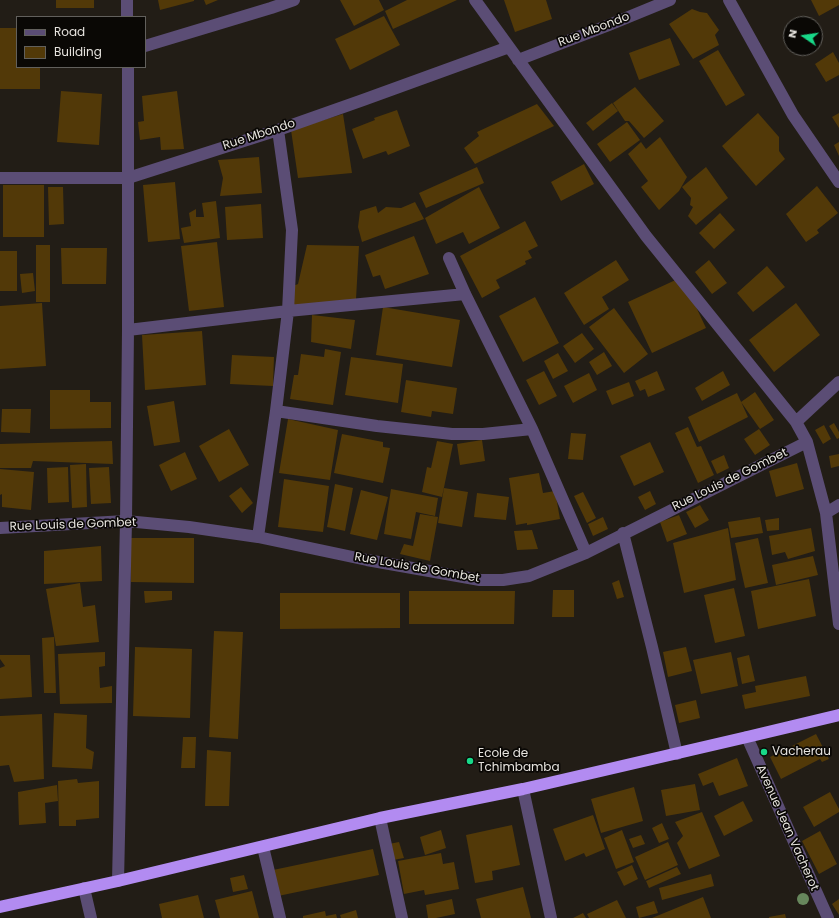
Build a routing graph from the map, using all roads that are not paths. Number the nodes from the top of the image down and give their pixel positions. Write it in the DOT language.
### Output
graph roads {
  1 [pos="127,0"];
  2 [pos="294,0"];
  3 [pos="475,0"];
  4 [pos="670,0"];
  5 [pos="729,0"];
  6 [pos="270,4"];
  7 [pos="127,16"];
  8 [pos="146,46"];
  9 [pos="509,47"];
  10 [pos="518,60"];
  11 [pos="128,68"];
  12 [pos="278,130"];
  13 [pos="0,178"];
  14 [pos="128,178"];
  15 [pos="839,182"];
  16 [pos="449,258"];
  17 [pos="465,294"];
  18 [pos="288,311"];
  19 [pos="128,330"];
  20 [pos="839,382"];
  21 [pos="276,411"];
  22 [pos="796,422"];
  23 [pos="532,429"];
  24 [pos="807,442"];
  25 [pos="839,505"];
  26 [pos="826,513"];
  27 [pos="126,521"];
  28 [pos="0,528"];
  29 [pos="623,533"];
  30 [pos="258,537"];
  31 [pos="586,553"];
  32 [pos="839,624"];
  33 [pos="839,715"];
  34 [pos="747,737"];
  35 [pos="677,754"];
  36 [pos="523,789"];
  37 [pos="380,818"];
  38 [pos="263,847"];
  39 [pos="118,881"];
  40 [pos="84,888"];
  41 [pos="0,908"];
  42 [pos="91,918"];
  43 [pos="280,918"];
  44 [pos="402,918"];
  45 [pos="551,918"];
  46 [pos="828,918"];
  1 -- 7 [label="street"];
  2 -- 6 [label="street"];
  3 -- 9 [label="street"];
  4 -- 10 [label="street, Rue Mbondo"];
  5 -- 15 [label="street"];
  6 -- 8 [label="street"];
  9 -- 10 [label="street"];
  9 -- 12 [label="street, Rue Mbondo"];
  10 -- 22 [label="street"];
  11 -- 14 [label="street"];
  12 -- 14 [label="street, Rue Mbondo"];
  12 -- 18 [label="street"];
  13 -- 14 [label="street, Rue Mbondo"];
  14 -- 19 [label="street"];
  16 -- 17 [label="street"];
  17 -- 18 [label="street"];
  17 -- 23 [label="street"];
  18 -- 19 [label="street"];
  18 -- 21 [label="street"];
  19 -- 27 [label="street"];
  20 -- 22 [label="street"];
  21 -- 23 [label="street"];
  21 -- 30 [label="street"];
  22 -- 24 [label="street"];
  23 -- 31 [label="street"];
  24 -- 26 [label="street"];
  24 -- 29 [label="street, Rue Louis de Gombet"];
  25 -- 26 [label="street"];
  26 -- 32 [label="street"];
  27 -- 28 [label="street, Rue Louis de Gombet"];
  27 -- 30 [label="street, Rue Louis de Gombet"];
  27 -- 39 [label="street"];
  29 -- 31 [label="street, Rue Louis de Gombet"];
  29 -- 35 [label="street"];
  30 -- 31 [label="street, Rue Louis de Gombet"];
  33 -- 34 [label="highway"];
  34 -- 35 [label="highway"];
  34 -- 46 [label="street, Avenue Jean Vacherot"];
  35 -- 36 [label="highway"];
  36 -- 37 [label="highway"];
  36 -- 45 [label="street"];
  37 -- 38 [label="highway"];
  37 -- 44 [label="street"];
  38 -- 39 [label="highway"];
  38 -- 43 [label="street"];
  39 -- 40 [label="highway"];
  40 -- 41 [label="highway"];
  40 -- 42 [label="street"];
}
